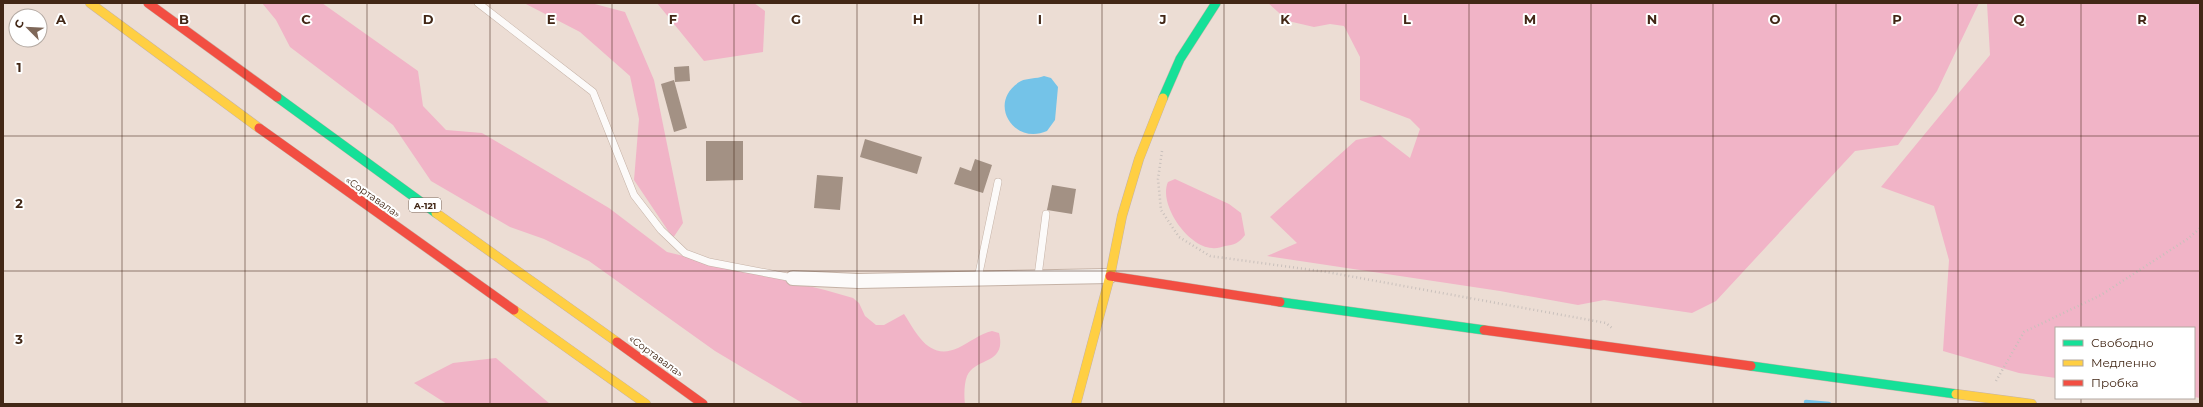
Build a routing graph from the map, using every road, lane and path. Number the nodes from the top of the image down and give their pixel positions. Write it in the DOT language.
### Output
graph roads {
  1 [pos="90,3"];
  2 [pos="148,3"];
  3 [pos="478,3"];
  4 [pos="1216,3"];
  5 [pos="1163,149"];
  6 [pos="998,182"];
  7 [pos="1046,214"];
  8 [pos="2200,228"];
  9 [pos="1038,276"];
  10 [pos="1110,276"];
  11 [pos="793,278"];
  12 [pos="978,278"];
  13 [pos="1545,311"];
  14 [pos="632,394"];
  15 [pos="1990,399"];
  16 [pos="641,404"];
  17 [pos="646,404"];
  18 [pos="703,404"];
  19 [pos="1076,404"];
  20 [pos="2032,404"];
  1 -- 14 [label="main road, «Сортавала»"];
  2 -- 18 [label="main road, «Сортавала» / А-121"];
  3 -- 11 [label="lane"];
  4 -- 10 [label="main road"];
  5 -- 13 [label="path"];
  6 -- 12 [label="lane"];
  7 -- 9 [label="lane"];
  8 -- 15 [label="path"];
  9 -- 10 [label="street"];
  9 -- 12 [label="street"];
  10 -- 15 [label="main road"];
  10 -- 19 [label="main road"];
  11 -- 12 [label="street"];
  14 -- 16 [label="main road"];
  14 -- 17 [label="main road, «Сортавала»"];
  15 -- 20 [label="main road"];
}
